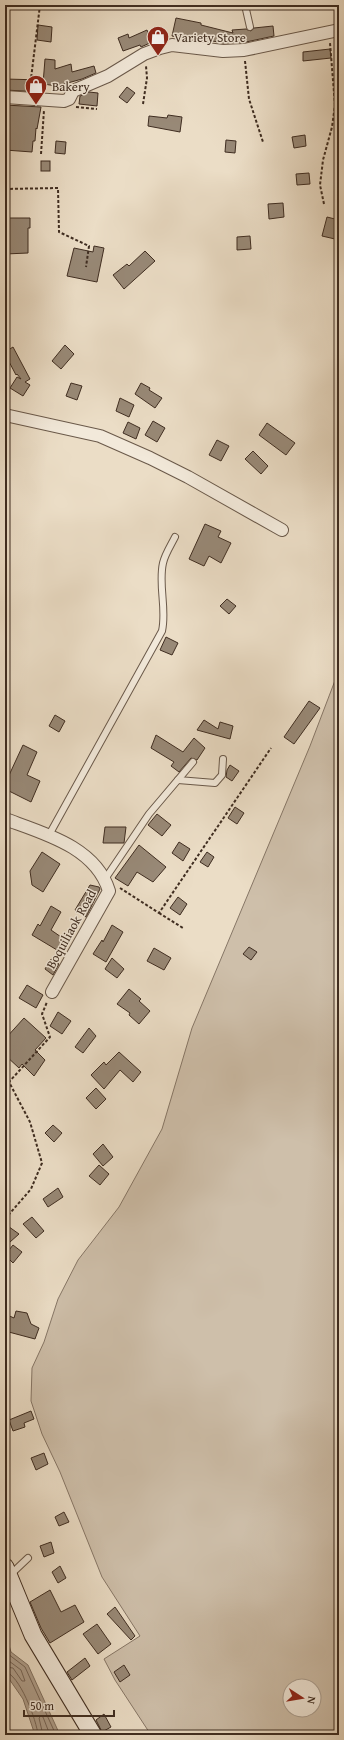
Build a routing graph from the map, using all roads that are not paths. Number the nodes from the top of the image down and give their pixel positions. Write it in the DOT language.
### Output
graph roads {
  1 [pos="245,5"];
  2 [pos="250,26"];
  3 [pos="334,31"];
  4 [pos="5,97"];
  5 [pos="5,415"];
  6 [pos="282,530"];
  7 [pos="175,537"];
  8 [pos="223,759"];
  9 [pos="193,762"];
  10 [pos="178,780"];
  11 [pos="5,819"];
  12 [pos="50,835"];
  13 [pos="106,879"];
  14 [pos="52,992"];
  15 [pos="28,1558"];
  16 [pos="7,1572"];
  17 [pos="93,1735"];
  1 -- 2 [label="lane"];
  3 -- 4 [label="street"];
  5 -- 6 [label="street"];
  7 -- 12 [label="lane"];
  8 -- 10 [label="lane"];
  9 -- 10 [label="lane"];
  10 -- 13 [label="lane"];
  11 -- 12 [label="street, Boquiliaok Road"];
  12 -- 13 [label="street, Boquiliaok Road"];
  13 -- 14 [label="street, Boquiliaok Road"];
  15 -- 16 [label="lane"];
  16 -- 17 [label="street"];
}
